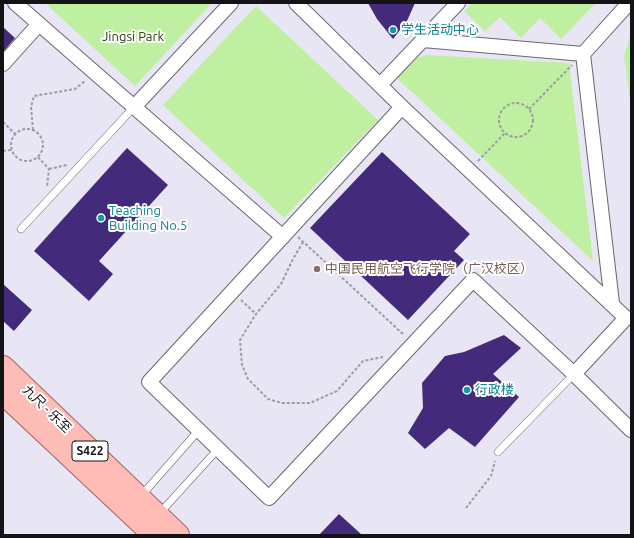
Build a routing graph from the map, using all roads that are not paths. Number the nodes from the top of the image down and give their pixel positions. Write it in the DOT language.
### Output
graph roads {
  1 [pos="15,3"];
  2 [pos="231,3"];
  3 [pos="296,3"];
  4 [pos="458,3"];
  5 [pos="629,3"];
  6 [pos="39,24"];
  7 [pos="423,40"];
  8 [pos="583,54"];
  9 [pos="3,64"];
  10 [pos="380,85"];
  11 [pos="134,107"];
  12 [pos="402,107"];
  13 [pos="20,229"];
  14 [pos="287,233"];
  15 [pos="612,303"];
  16 [pos="3,367"];
  17 [pos="574,374"];
  18 [pos="3,393"];
  19 [pos="199,430"];
  20 [pos="631,430"];
  21 [pos="218,448"];
  22 [pos="498,452"];
  23 [pos="140,498"];
  24 [pos="156,525"];
  25 [pos="178,535"];
  1 -- 6 [label="street"];
  2 -- 11 [label="street"];
  3 -- 10 [label="street"];
  4 -- 7 [label="street"];
  5 -- 8 [label="street"];
  6 -- 9 [label="street"];
  6 -- 11 [label="street"];
  7 -- 8 [label="street"];
  7 -- 10 [label="street"];
  8 -- 15 [label="street"];
  10 -- 12 [label="street"];
  11 -- 13 [label="lane"];
  11 -- 14 [label="street"];
  12 -- 14 [label="street"];
  12 -- 15 [label="street"];
  14 -- 19 [label="street"];
  15 -- 17 [label="street"];
  16 -- 23 [label="main road, 九尺 - 乐至 / S422"];
  17 -- 20 [label="street"];
  17 -- 21 [label="street"];
  17 -- 22 [label="lane"];
  18 -- 24 [label="main road, 九尺 - 乐至 / S422"];
  19 -- 21 [label="street"];
  19 -- 23 [label="lane"];
  21 -- 24 [label="lane"];
  23 -- 24 [label="main road, 九尺 - 乐至 / S422"];
  24 -- 25 [label="main road, 九尺 - 乐至 / S422"];
}
